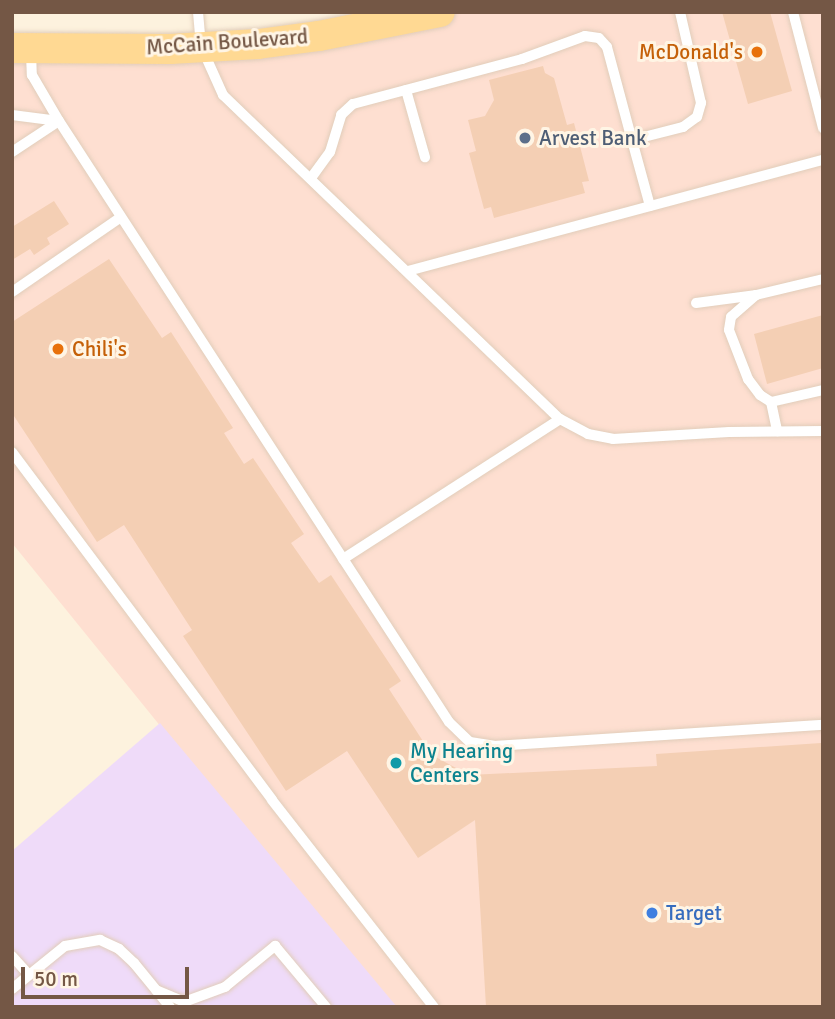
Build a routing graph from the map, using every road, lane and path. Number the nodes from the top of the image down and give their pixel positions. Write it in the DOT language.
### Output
graph roads {
  1 [pos="198,12"];
  2 [pos="440,12"];
  3 [pos="680,12"];
  4 [pos="793,12"];
  5 [pos="201,46"];
  6 [pos="21,48"];
  7 [pos="406,90"];
  8 [pos="12,115"];
  9 [pos="59,121"];
  10 [pos="823,128"];
  11 [pos="632,139"];
  12 [pos="12,152"];
  13 [pos="425,157"];
  14 [pos="823,160"];
  15 [pos="311,178"];
  16 [pos="650,206"];
  17 [pos="121,217"];
  18 [pos="408,271"];
  19 [pos="823,279"];
  20 [pos="12,292"];
  21 [pos="756,295"];
  22 [pos="696,303"];
  23 [pos="823,390"];
  24 [pos="771,402"];
  25 [pos="561,419"];
  26 [pos="777,431"];
  27 [pos="823,431"];
  28 [pos="12,452"];
  29 [pos="343,559"];
  30 [pos="823,725"];
  31 [pos="12,956"];
  32 [pos="29,975"];
  33 [pos="12,989"];
  34 [pos="156,990"];
  35 [pos="170,1007"];
  36 [pos="326,1007"];
  37 [pos="434,1007"];
  1 -- 5 [label="lane"];
  2 -- 5 [label="main road, McCain Boulevard"];
  3 -- 11 [label="lane"];
  4 -- 10 [label="lane"];
  5 -- 6 [label="main road, McCain Boulevard"];
  5 -- 15 [label="lane"];
  6 -- 9 [label="lane"];
  7 -- 11 [label="lane"];
  7 -- 13 [label="lane"];
  7 -- 15 [label="lane"];
  8 -- 9 [label="lane"];
  9 -- 12 [label="lane"];
  9 -- 17 [label="lane"];
  11 -- 16 [label="lane"];
  14 -- 16 [label="lane"];
  15 -- 18 [label="lane"];
  16 -- 18 [label="lane"];
  17 -- 20 [label="lane"];
  17 -- 29 [label="lane"];
  18 -- 25 [label="lane"];
  19 -- 21 [label="lane"];
  21 -- 22 [label="lane"];
  21 -- 24 [label="lane"];
  23 -- 24 [label="lane"];
  24 -- 26 [label="lane"];
  25 -- 26 [label="lane"];
  25 -- 29 [label="lane"];
  26 -- 27 [label="lane"];
  28 -- 37 [label="lane"];
  29 -- 30 [label="lane"];
  31 -- 32 [label="lane"];
  32 -- 33 [label="lane"];
  32 -- 34 [label="lane"];
  34 -- 35 [label="lane"];
  34 -- 36 [label="lane"];
}
